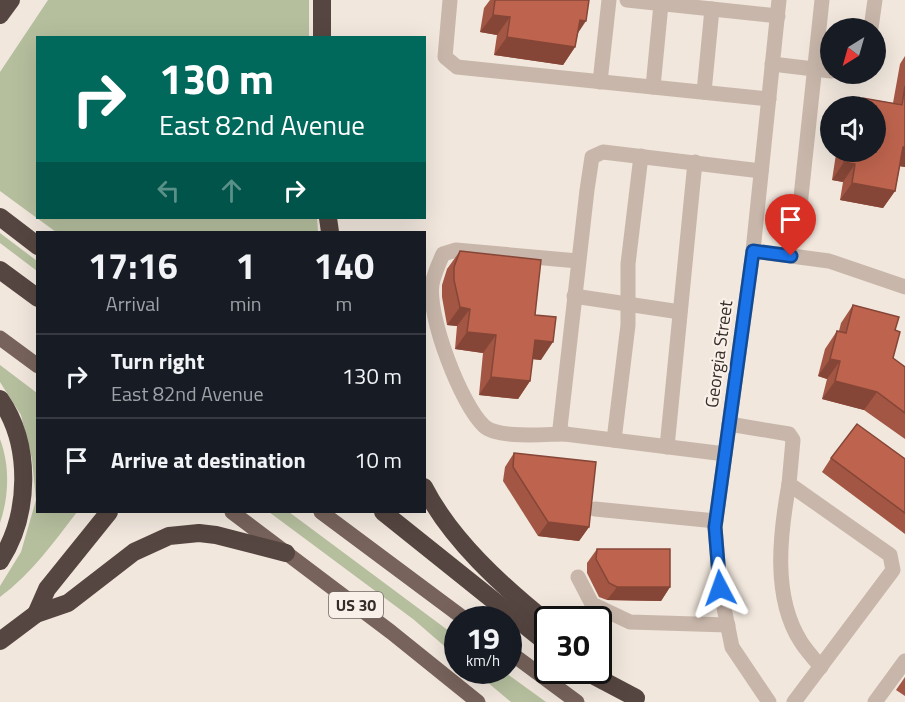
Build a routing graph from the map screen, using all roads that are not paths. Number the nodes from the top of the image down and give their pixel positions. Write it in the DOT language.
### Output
graph roads {
  1 [pos="11,0"];
  2 [pos="322,0"];
  3 [pos="450,0"];
  4 [pos="609,0"];
  5 [pos="627,0"];
  6 [pos="779,0"];
  7 [pos="822,0"];
  8 [pos="874,0"];
  9 [pos="661,4"];
  10 [pos="712,9"];
  11 [pos="0,15"];
  12 [pos="778,16"];
  13 [pos="872,18"];
  14 [pos="322,36"];
  15 [pos="772,64"];
  16 [pos="813,69"];
  17 [pos="820,70"];
  18 [pos="600,81"];
  19 [pos="653,87"];
  20 [pos="704,92"];
  21 [pos="769,99"];
  22 [pos="641,156"];
  23 [pos="695,162"];
  24 [pos="761,171"];
  25 [pos="800,206"];
  26 [pos="0,217"];
  27 [pos="36,244"];
  28 [pos="753,251"];
  29 [pos="578,261"];
  30 [pos="0,270"];
  31 [pos="905,288"];
  32 [pos="574,296"];
  33 [pos="36,297"];
  34 [pos="628,303"];
  35 [pos="680,312"];
  36 [pos="0,338"];
  37 [pos="36,365"];
  38 [pos="0,399"];
  39 [pos="729,424"];
  40 [pos="565,434"];
  41 [pos="614,440"];
  42 [pos="667,447"];
  43 [pos="725,454"];
  44 [pos="789,484"];
  45 [pos="426,491"];
  46 [pos="595,509"];
  47 [pos="107,513"];
  48 [pos="233,513"];
  49 [pos="322,513"];
  50 [pos="384,513"];
  51 [pos="716,521"];
  52 [pos="286,553"];
  53 [pos="0,561"];
  54 [pos="578,577"];
  55 [pos="446,606"];
  56 [pos="534,610"];
  57 [pos="36,614"];
  58 [pos="728,625"];
  59 [pos="534,633"];
  60 [pos="0,641"];
  61 [pos="522,661"];
  62 [pos="905,661"];
  63 [pos="821,667"];
  64 [pos="612,676"];
  65 [pos="609,684"];
  66 [pos="639,700"];
  67 [pos="478,702"];
  68 [pos="577,702"];
  69 [pos="769,702"];
  70 [pos="794,702"];
  71 [pos="875,702"];
  1 -- 11 [label="highway"];
  2 -- 14 [label="highway"];
  3 -- 18 [label="street"];
  4 -- 18 [label="street"];
  5 -- 9 [label="street"];
  6 -- 12 [label="street, Georgia Street"];
  7 -- 16 [label="street"];
  8 -- 13 [label="street"];
  9 -- 10 [label="street"];
  9 -- 19 [label="street"];
  10 -- 12 [label="street"];
  10 -- 20 [label="street"];
  12 -- 15 [label="street, Georgia Street"];
  15 -- 16 [label="street"];
  15 -- 21 [label="street, Georgia Street"];
  16 -- 17 [label="street"];
  16 -- 25 [label="street"];
  18 -- 19 [label="street"];
  19 -- 20 [label="street"];
  20 -- 21 [label="street"];
  21 -- 24 [label="street, Georgia Street"];
  22 -- 23 [label="street"];
  22 -- 29 [label="street"];
  22 -- 34 [label="street"];
  23 -- 24 [label="street"];
  23 -- 35 [label="street"];
  24 -- 28 [label="street, Georgia Street"];
  26 -- 27 [label="highway"];
  28 -- 31 [label="street"];
  28 -- 39 [label="street, Georgia Street"];
  29 -- 32 [label="street"];
  29 -- 40 [label="street"];
  30 -- 33 [label="highway"];
  32 -- 34 [label="street"];
  32 -- 40 [label="street"];
  34 -- 35 [label="street"];
  34 -- 41 [label="street"];
  35 -- 42 [label="street"];
  36 -- 37 [label="main road"];
  38 -- 53 [label="highway"];
  39 -- 43 [label="street, Georgia Street"];
  39 -- 44 [label="street"];
  40 -- 41 [label="street"];
  41 -- 42 [label="street"];
  42 -- 43 [label="street"];
  43 -- 51 [label="street, Georgia Street"];
  44 -- 63 [label="street"];
  44 -- 63 [label="street"];
  45 -- 56 [label="highway"];
  46 -- 51 [label="street"];
  47 -- 57 [label="highway"];
  48 -- 52 [label="main road, US 30"];
  49 -- 55 [label="main road"];
  50 -- 59 [label="highway"];
  51 -- 58 [label="street, Georgia Street"];
  52 -- 57 [label="highway"];
  52 -- 67 [label="main road, US 30"];
  54 -- 58 [label="street"];
  57 -- 60 [label="highway"];
  58 -- 69 [label="street, Georgia Street"];
  61 -- 68 [label="main road"];
  62 -- 71 [label="street"];
  63 -- 70 [label="street"];
  64 -- 66 [label="highway"];
  65 -- 66 [label="highway"];
}
